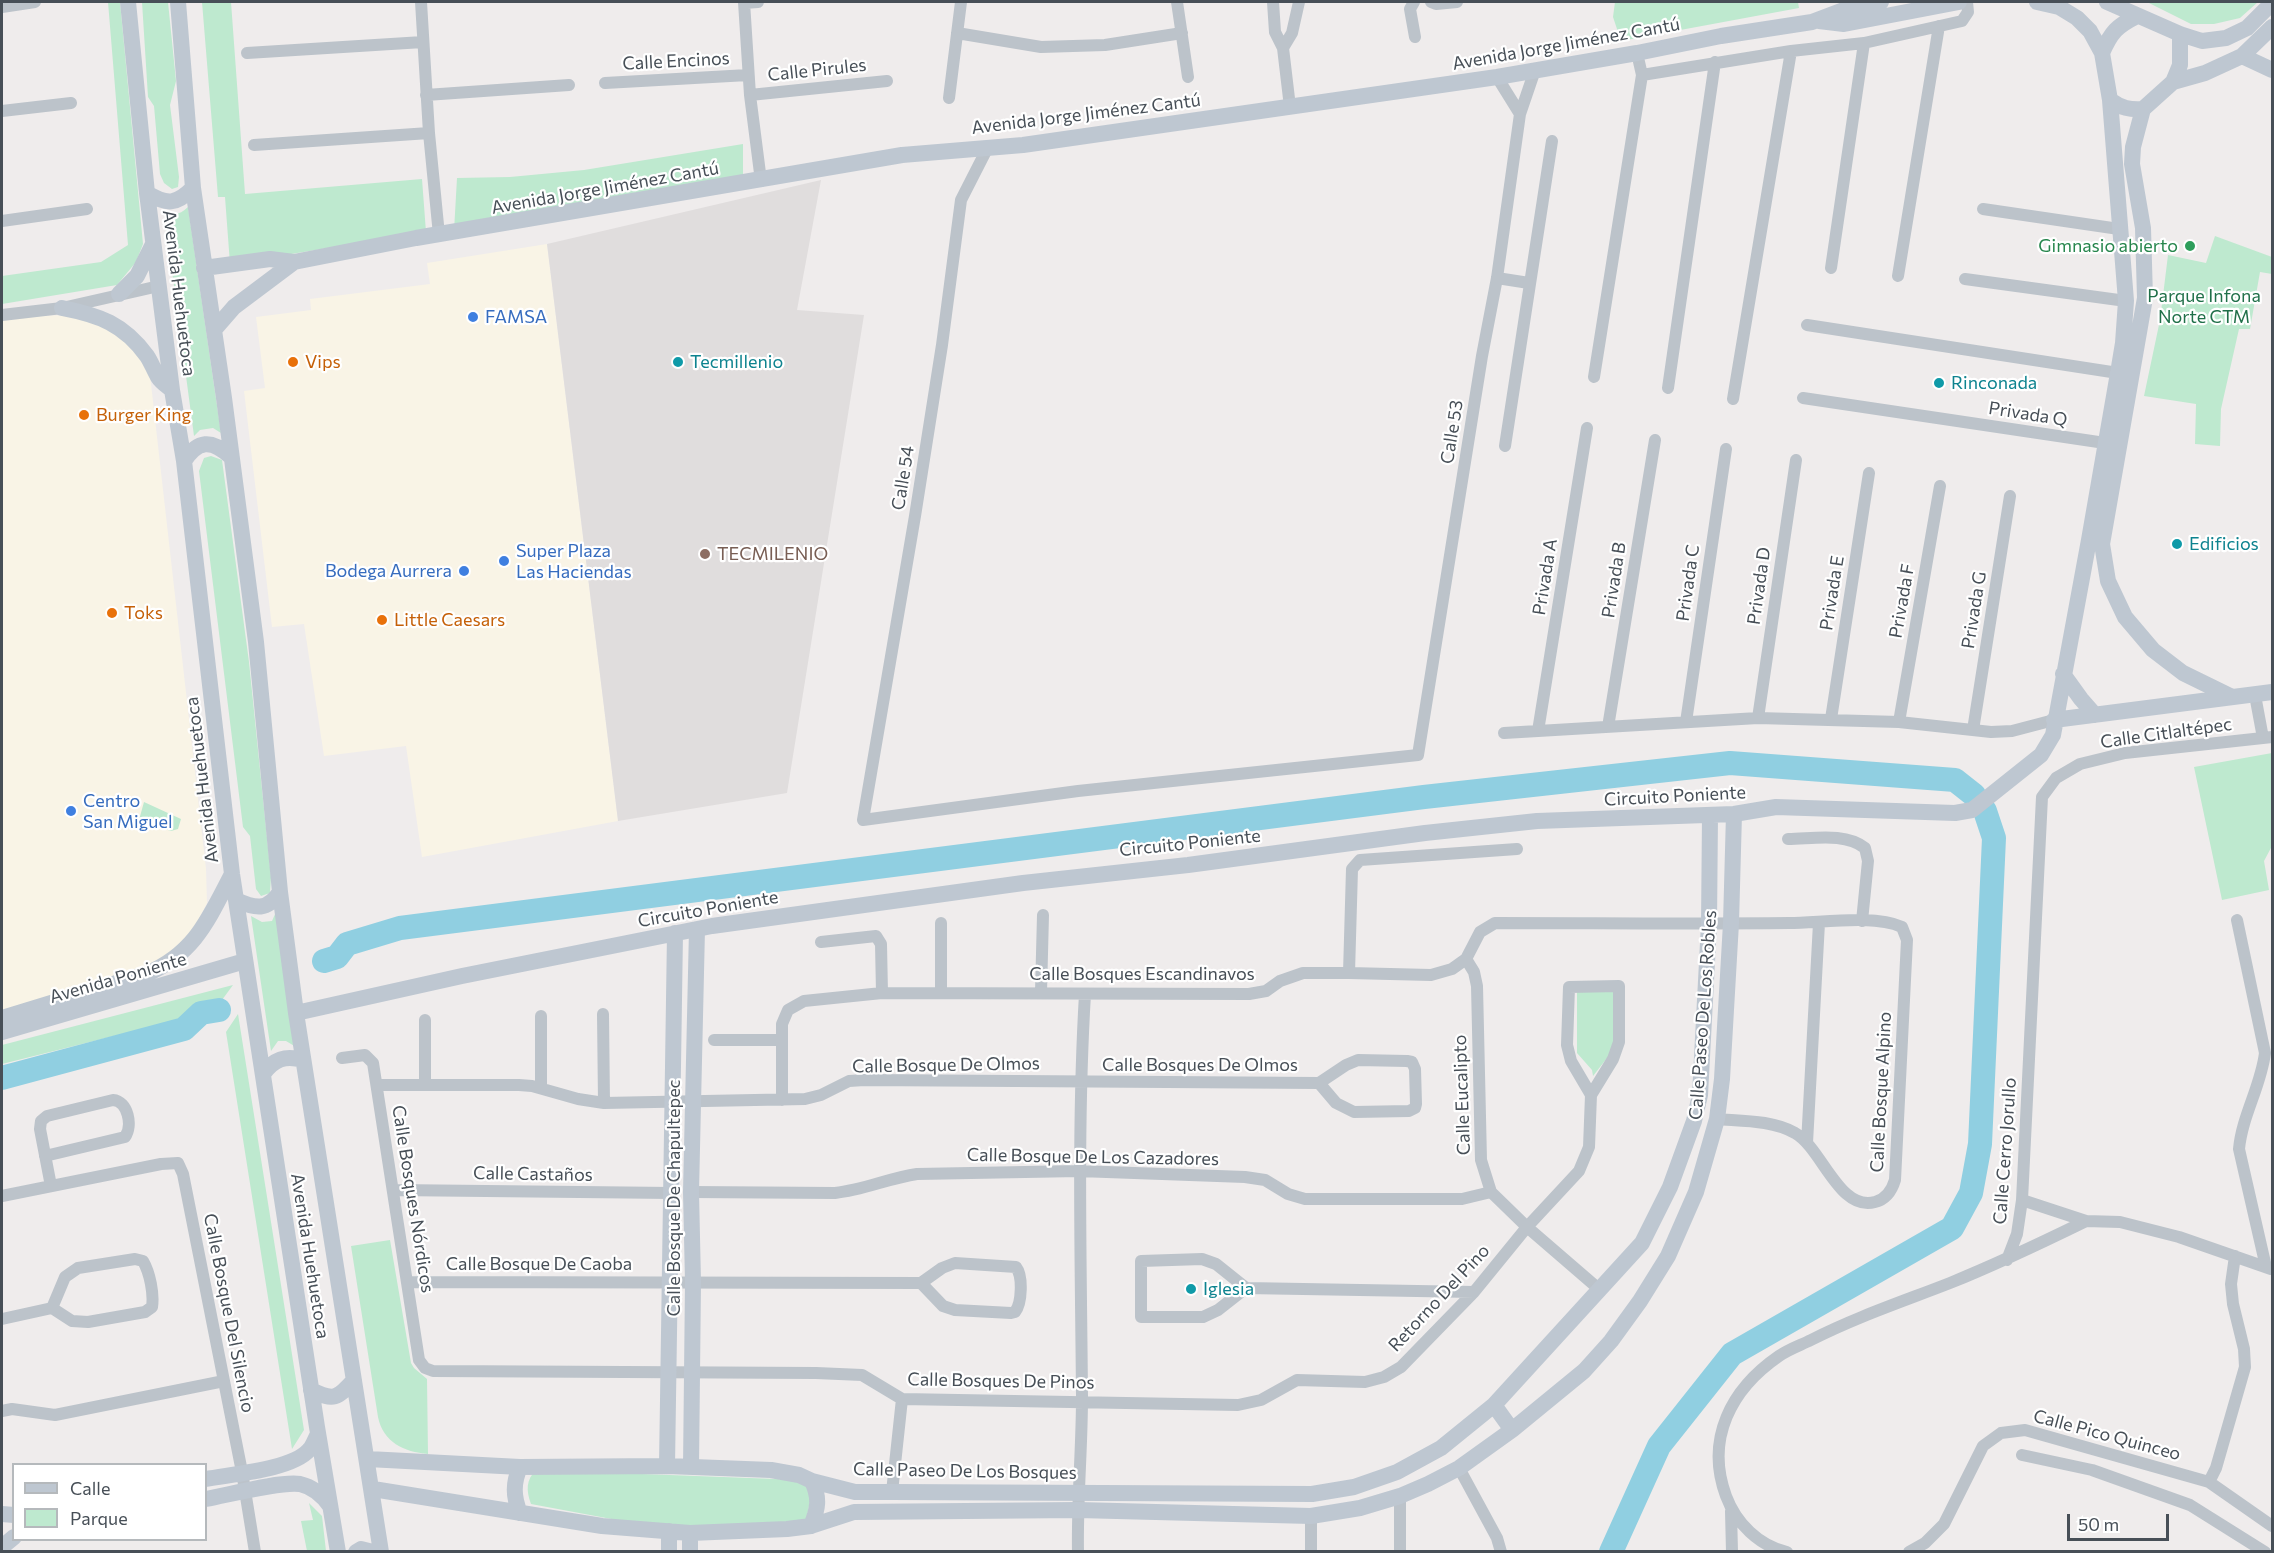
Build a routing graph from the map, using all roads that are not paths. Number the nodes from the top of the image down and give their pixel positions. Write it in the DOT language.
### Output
graph roads {
  1 [pos="35,2"];
  2 [pos="128,2"];
  3 [pos="178,2"];
  4 [pos="421,2"];
  5 [pos="744,2"];
  6 [pos="758,2"];
  7 [pos="961,2"];
  8 [pos="1177,2"];
  9 [pos="1273,2"];
  10 [pos="1299,2"];
  11 [pos="1414,2"];
  12 [pos="1431,2"];
  13 [pos="1457,2"];
  14 [pos="1881,2"];
  15 [pos="1959,2"];
  16 [pos="1967,2"];
  17 [pos="2037,2"];
  18 [pos="2107,2"];
  19 [pos="2272,3"];
  20 [pos="2,7"];
  21 [pos="2137,16"];
  22 [pos="1815,21"];
  23 [pos="1939,26"];
  24 [pos="2272,27"];
  25 [pos="957,33"];
  26 [pos="1182,33"];
  27 [pos="2180,34"];
  28 [pos="1415,37"];
  29 [pos="423,42"];
  30 [pos="1864,43"];
  31 [pos="1283,48"];
  32 [pos="1791,51"];
  33 [pos="248,53"];
  34 [pos="1637,53"];
  35 [pos="2102,53"];
  36 [pos="2242,57"];
  37 [pos="1715,62"];
  38 [pos="1535,70"];
  39 [pos="2272,70"];
  40 [pos="748,75"];
  41 [pos="1642,75"];
  42 [pos="1188,77"];
  43 [pos="1497,77"];
  44 [pos="887,81"];
  45 [pos="2173,82"];
  46 [pos="605,83"];
  47 [pos="569,85"];
  48 [pos="426,95"];
  49 [pos="750,95"];
  50 [pos="949,98"];
  51 [pos="2110,100"];
  52 [pos="71,103"];
  53 [pos="1290,107"];
  54 [pos="2143,109"];
  55 [pos="2,111"];
  56 [pos="1520,114"];
  57 [pos="429,133"];
  58 [pos="1552,141"];
  59 [pos="254,145"];
  60 [pos="988,147"];
  61 [pos="761,181"];
  62 [pos="193,188"];
  63 [pos="147,193"];
  64 [pos="87,209"];
  65 [pos="1983,209"];
  66 [pos="2,222"];
  67 [pos="2119,229"];
  68 [pos="439,235"];
  69 [pos="153,243"];
  70 [pos="294,262"];
  71 [pos="204,268"];
  72 [pos="1831,268"];
  73 [pos="1898,276"];
  74 [pos="1497,279"];
  75 [pos="1965,279"];
  76 [pos="1529,283"];
  77 [pos="159,286"];
  78 [pos="119,294"];
  79 [pos="2126,301"];
  80 [pos="62,308"];
  81 [pos="2,315"];
  82 [pos="1807,325"];
  83 [pos="214,330"];
  84 [pos="2118,373"];
  85 [pos="1594,377"];
  86 [pos="1668,388"];
  87 [pos="172,390"];
  88 [pos="1803,398"];
  89 [pos="1733,399"];
  90 [pos="1587,428"];
  91 [pos="1655,440"];
  92 [pos="2105,444"];
  93 [pos="1505,446"];
  94 [pos="1726,449"];
  95 [pos="230,456"];
  96 [pos="1796,460"];
  97 [pos="184,461"];
  98 [pos="1869,473"];
  99 [pos="1940,486"];
  100 [pos="2010,496"];
  101 [pos="2063,674"];
  102 [pos="2272,692"];
  103 [pos="2255,695"];
  104 [pos="2230,696"];
  105 [pos="2095,715"];
  106 [pos="1758,717"];
  107 [pos="1830,719"];
  108 [pos="2054,720"];
  109 [pos="1686,722"];
  110 [pos="1899,722"];
  111 [pos="1608,726"];
  112 [pos="1973,730"];
  113 [pos="1538,731"];
  114 [pos="1504,733"];
  115 [pos="2268,738"];
  116 [pos="1418,755"];
  117 [pos="2042,797"];
  118 [pos="1734,814"];
  119 [pos="1710,816"];
  120 [pos="1788,839"];
  121 [pos="1517,849"];
  122 [pos="232,874"];
  123 [pos="280,892"];
  124 [pos="236,900"];
  125 [pos="1043,915"];
  126 [pos="2238,920"];
  127 [pos="1862,921"];
  128 [pos="941,923"];
  129 [pos="1731,923"];
  130 [pos="1819,923"];
  131 [pos="1709,924"];
  132 [pos="697,929"];
  133 [pos="675,933"];
  134 [pos="821,942"];
  135 [pos="1466,959"];
  136 [pos="245,961"];
  137 [pos="1349,972"];
  138 [pos="1041,992"];
  139 [pos="882,993"];
  140 [pos="941,993"];
  141 [pos="1085,994"];
  142 [pos="296,1013"];
  143 [pos="603,1014"];
  144 [pos="542,1016"];
  145 [pos="2,1018"];
  146 [pos="425,1020"];
  147 [pos="2,1032"];
  148 [pos="714,1040"];
  149 [pos="782,1040"];
  150 [pos="342,1058"];
  151 [pos="303,1060"];
  152 [pos="263,1074"];
  153 [pos="1080,1082"];
  154 [pos="425,1083"];
  155 [pos="1319,1083"];
  156 [pos="377,1085"];
  157 [pos="541,1088"];
  158 [pos="1591,1095"];
  159 [pos="782,1100"];
  160 [pos="671,1102"];
  161 [pos="693,1102"];
  162 [pos="604,1103"];
  163 [pos="1717,1119"];
  164 [pos="1807,1143"];
  165 [pos="45,1156"];
  166 [pos="1079,1171"];
  167 [pos="51,1186"];
  168 [pos="393,1190"];
  169 [pos="691,1192"];
  170 [pos="1491,1192"];
  171 [pos="672,1193"];
  172 [pos="2,1196"];
  173 [pos="2022,1200"];
  174 [pos="2086,1221"];
  175 [pos="1527,1227"];
  176 [pos="1642,1243"];
  177 [pos="1668,1256"];
  178 [pos="2235,1256"];
  179 [pos="2007,1260"];
  180 [pos="2269,1268"];
  181 [pos="408,1282"];
  182 [pos="670,1282"];
  183 [pos="693,1282"];
  184 [pos="921,1283"];
  185 [pos="1246,1288"];
  186 [pos="1600,1290"];
  187 [pos="1474,1292"];
  188 [pos="52,1308"];
  189 [pos="2,1318"];
  190 [pos="669,1372"];
  191 [pos="692,1373"];
  192 [pos="354,1380"];
  193 [pos="1298,1380"];
  194 [pos="224,1381"];
  195 [pos="311,1390"];
  196 [pos="902,1399"];
  197 [pos="1082,1401"];
  198 [pos="1494,1405"];
  199 [pos="2,1411"];
  200 [pos="1512,1430"];
  201 [pos="318,1434"];
  202 [pos="2022,1455"];
  203 [pos="368,1459"];
  204 [pos="667,1466"];
  205 [pos="520,1467"];
  206 [pos="691,1467"];
  207 [pos="1459,1468"];
  208 [pos="242,1472"];
  209 [pos="207,1479"];
  210 [pos="812,1481"];
  211 [pos="2209,1482"];
  212 [pos="373,1489"];
  213 [pos="246,1492"];
  214 [pos="892,1492"];
  215 [pos="1078,1492"];
  216 [pos="1312,1494"];
  217 [pos="1400,1496"];
  218 [pos="207,1499"];
  219 [pos="330,1506"];
  220 [pos="1077,1510"];
  221 [pos="1731,1510"];
  222 [pos="519,1513"];
  223 [pos="1311,1516"];
  224 [pos="811,1526"];
  225 [pos="2272,1526"];
  226 [pos="669,1531"];
  227 [pos="690,1533"];
  228 [pos="255,1551"];
  229 [pos="338,1551"];
  230 [pos="356,1551"];
  231 [pos="373,1551"];
  232 [pos="381,1551"];
  233 [pos="669,1551"];
  234 [pos="690,1551"];
  235 [pos="1078,1551"];
  236 [pos="1311,1551"];
  237 [pos="1400,1551"];
  238 [pos="1501,1551"];
  239 [pos="1732,1551"];
  240 [pos="1787,1551"];
  241 [pos="1909,1551"];
  242 [pos="2265,1551"];
  1 -- 20 [label="street"];
  2 -- 63 [label="main road, Avenida Huehuetoca"];
  3 -- 62 [label="main road, Avenida Huehuetoca"];
  4 -- 29 [label="street"];
  5 -- 6 [label="street"];
  5 -- 40 [label="street"];
  7 -- 25 [label="street"];
  8 -- 26 [label="street"];
  9 -- 31 [label="street"];
  10 -- 31 [label="street"];
  11 -- 28 [label="street"];
  12 -- 13 [label="street"];
  14 -- 22 [label="main road, Avenida Jorge Jiménez Cantú"];
  15 -- 22 [label="main road"];
  16 -- 23 [label="street"];
  17 -- 35 [label="main road"];
  18 -- 21 [label="main road"];
  19 -- 27 [label="main road"];
  21 -- 27 [label="main road"];
  21 -- 35 [label="main road"];
  22 -- 34 [label="main road, Avenida Jorge Jiménez Cantú"];
  23 -- 30 [label="street"];
  23 -- 73 [label="street"];
  24 -- 36 [label="main road"];
  25 -- 26 [label="street"];
  25 -- 50 [label="street"];
  26 -- 42 [label="street"];
  27 -- 45 [label="main road"];
  29 -- 33 [label="street"];
  29 -- 48 [label="street"];
  30 -- 32 [label="street"];
  30 -- 72 [label="street"];
  31 -- 53 [label="street"];
  32 -- 37 [label="street"];
  32 -- 89 [label="street"];
  34 -- 38 [label="main road, Avenida Jorge Jiménez Cantú"];
  34 -- 41 [label="street"];
  35 -- 51 [label="main road"];
  36 -- 39 [label="main road"];
  36 -- 45 [label="main road"];
  37 -- 41 [label="street"];
  37 -- 86 [label="street"];
  38 -- 43 [label="main road, Avenida Jorge Jiménez Cantú"];
  38 -- 56 [label="street, Calle 53"];
  40 -- 46 [label="street, Calle Encinos"];
  40 -- 49 [label="street"];
  41 -- 85 [label="street"];
  43 -- 53 [label="main road, Avenida Jorge Jiménez Cantú"];
  43 -- 56 [label="street"];
  44 -- 49 [label="street, Calle Pirules"];
  45 -- 54 [label="main road"];
  47 -- 48 [label="street"];
  48 -- 57 [label="street"];
  49 -- 61 [label="street"];
  51 -- 54 [label="main road"];
  51 -- 67 [label="main road, Circuito Poniente"];
  52 -- 55 [label="street"];
  53 -- 60 [label="main road, Avenida Jorge Jiménez Cantú"];
  54 -- 104 [label="main road"];
  56 -- 74 [label="street, Calle 53"];
  57 -- 59 [label="street"];
  57 -- 68 [label="street"];
  58 -- 76 [label="street"];
  60 -- 61 [label="main road, Avenida Jorge Jiménez Cantú"];
  60 -- 116 [label="street, Calle 54"];
  61 -- 68 [label="main road, Avenida Jorge Jiménez Cantú"];
  62 -- 63 [label="main road"];
  62 -- 71 [label="main road, Avenida Huehuetoca"];
  63 -- 69 [label="main road, Avenida Huehuetoca"];
  64 -- 66 [label="street"];
  65 -- 67 [label="street"];
  67 -- 79 [label="main road, Circuito Poniente"];
  68 -- 70 [label="main road, Avenida Jorge Jiménez Cantú"];
  69 -- 77 [label="main road, Avenida Huehuetoca"];
  69 -- 78 [label="main road"];
  70 -- 71 [label="main road, Avenida Jorge Jiménez Cantú"];
  70 -- 83 [label="main road, Avenida Jorge Jiménez Cantú"];
  71 -- 83 [label="main road, Avenida Huehuetoca"];
  74 -- 76 [label="street"];
  74 -- 116 [label="street, Calle 53"];
  75 -- 79 [label="street"];
  76 -- 93 [label="street"];
  77 -- 78 [label="street"];
  77 -- 87 [label="main road, Avenida Huehuetoca"];
  78 -- 80 [label="street"];
  79 -- 84 [label="main road, Circuito Poniente"];
  80 -- 81 [label="street"];
  80 -- 87 [label="main road"];
  82 -- 84 [label="street"];
  83 -- 95 [label="main road, Avenida Huehuetoca"];
  84 -- 92 [label="main road, Circuito Poniente"];
  87 -- 97 [label="main road, Avenida Huehuetoca"];
  88 -- 92 [label="street, Privada Q"];
  90 -- 113 [label="street, Privada A"];
  91 -- 111 [label="street, Privada B"];
  92 -- 101 [label="main road, Circuito Poniente"];
  94 -- 109 [label="street, Privada C"];
  95 -- 97 [label="main road"];
  95 -- 123 [label="main road, Avenida Huehuetoca"];
  96 -- 106 [label="street, Privada D"];
  97 -- 122 [label="main road, Avenida Huehuetoca"];
  98 -- 107 [label="street, Privada E"];
  99 -- 110 [label="street, Privada F"];
  100 -- 112 [label="street, Privada G"];
  101 -- 105 [label="main road"];
  101 -- 108 [label="main road, Circuito Poniente"];
  102 -- 103 [label="main road"];
  103 -- 104 [label="main road"];
  103 -- 115 [label="street"];
  104 -- 105 [label="main road"];
  105 -- 108 [label="main road"];
  106 -- 107 [label="street"];
  106 -- 109 [label="street"];
  107 -- 110 [label="street"];
  108 -- 112 [label="street"];
  108 -- 118 [label="main road, Circuito Poniente"];
  109 -- 111 [label="street"];
  110 -- 112 [label="street"];
  111 -- 113 [label="street"];
  113 -- 114 [label="street"];
  115 -- 117 [label="street, Calle Citlaltépec"];
  117 -- 173 [label="street, Calle Cerro Jorullo"];
  118 -- 119 [label="main road, Circuito Poniente"];
  118 -- 129 [label="main road, Calle Paseo De Los Robles"];
  119 -- 131 [label="main road, Calle Paseo De Los Robles"];
  119 -- 132 [label="main road, Circuito Poniente"];
  120 -- 127 [label="street"];
  121 -- 137 [label="street"];
  122 -- 124 [label="main road, Avenida Huehuetoca"];
  122 -- 145 [label="main road, Avenida Poniente"];
  123 -- 124 [label="main road"];
  123 -- 142 [label="main road, Avenida Huehuetoca"];
  124 -- 136 [label="main road, Avenida Huehuetoca"];
  125 -- 138 [label="street"];
  126 -- 180 [label="street"];
  127 -- 130 [label="street"];
  127 -- 164 [label="street, Calle Bosque Alpino"];
  128 -- 140 [label="street"];
  129 -- 130 [label="street"];
  129 -- 131 [label="street"];
  129 -- 163 [label="main road, Calle Paseo De Los Robles"];
  130 -- 164 [label="street"];
  131 -- 135 [label="street"];
  131 -- 176 [label="main road, Calle Paseo De Los Robles"];
  132 -- 133 [label="main road, Circuito Poniente"];
  132 -- 161 [label="main road, Calle Bosque De Chapultepec"];
  133 -- 142 [label="main road, Circuito Poniente"];
  133 -- 160 [label="main road, Calle Bosque De Chapultepec"];
  134 -- 139 [label="street"];
  135 -- 137 [label="street, Calle Bosques Escandinavos"];
  135 -- 170 [label="street, Calle Eucalipto"];
  136 -- 147 [label="main road, Avenida Poniente"];
  136 -- 152 [label="main road, Avenida Huehuetoca"];
  137 -- 141 [label="street, Calle Bosques Escandinavos"];
  138 -- 140 [label="street, Calle Bosques Escandinavos"];
  138 -- 141 [label="street, Calle Bosques Escandinavos"];
  139 -- 140 [label="street, Calle Bosques Escandinavos"];
  139 -- 149 [label="street, Calle Bosques Escandinavos"];
  141 -- 153 [label="street"];
  142 -- 151 [label="main road, Avenida Huehuetoca"];
  143 -- 162 [label="street"];
  144 -- 157 [label="street"];
  146 -- 154 [label="street"];
  148 -- 149 [label="street"];
  149 -- 159 [label="street"];
  150 -- 156 [label="street"];
  151 -- 152 [label="main road"];
  151 -- 192 [label="main road, Avenida Huehuetoca"];
  152 -- 195 [label="main road, Avenida Huehuetoca"];
  153 -- 155 [label="street, Calle Bosques De Olmos"];
  153 -- 159 [label="street, Calle Bosque De Olmos"];
  153 -- 166 [label="street"];
  154 -- 156 [label="street, Calle Bosques Nórdicos"];
  154 -- 157 [label="street, Calle Bosques Nórdicos"];
  155 -- 155 [label="street, Calle Bosques De Olmos"];
  156 -- 168 [label="street, Calle Bosques Nórdicos"];
  157 -- 162 [label="street, Calle Bosques Nórdicos"];
  158 -- 158 [label="street"];
  158 -- 175 [label="street, Retorno Del Pino"];
  159 -- 161 [label="street, Calle Bosque De Olmos"];
  160 -- 161 [label="street, Calle Bosque De Olmos"];
  160 -- 162 [label="street, Calle Bosques Nórdicos"];
  160 -- 171 [label="main road, Calle Bosque De Chapultepec"];
  161 -- 169 [label="main road, Calle Bosque De Chapultepec"];
  163 -- 164 [label="street, Calle Bosque Alpino"];
  163 -- 177 [label="main road, Calle Paseo De Los Robles"];
  165 -- 165 [label="street"];
  165 -- 167 [label="street"];
  166 -- 169 [label="street, Calle Bosque De Los Cazadores"];
  166 -- 170 [label="street, Calle Bosque De Los Cazadores"];
  166 -- 197 [label="street"];
  167 -- 172 [label="street"];
  167 -- 194 [label="street, Calle Bosque Del Silencio"];
  168 -- 171 [label="street, Calle Castaños"];
  168 -- 181 [label="street, Calle Bosques Nórdicos"];
  169 -- 183 [label="main road, Calle Bosque De Chapultepec"];
  170 -- 175 [label="street, Calle Eucalipto"];
  171 -- 182 [label="main road, Calle Bosque De Chapultepec"];
  173 -- 174 [label="street"];
  173 -- 179 [label="street, Calle Cerro Jorullo"];
  174 -- 178 [label="street"];
  174 -- 179 [label="street"];
  175 -- 186 [label="street, Calle Eucalipto"];
  175 -- 187 [label="street, Retorno Del Pino"];
  176 -- 177 [label="main road"];
  176 -- 186 [label="main road, Calle Paseo De Los Robles"];
  177 -- 200 [label="main road, Calle Paseo De Los Robles"];
  178 -- 180 [label="street"];
  178 -- 211 [label="street"];
  179 -- 221 [label="street"];
  181 -- 182 [label="street, Calle Bosque De Caoba"];
  181 -- 190 [label="street, Calle Bosques Nórdicos"];
  182 -- 183 [label="street, Calle Bosque De Caoba"];
  182 -- 190 [label="main road, Calle Bosque De Chapultepec"];
  183 -- 184 [label="street, Calle Bosque De Caoba"];
  183 -- 191 [label="main road, Calle Bosque De Chapultepec"];
  184 -- 184 [label="street"];
  185 -- 185 [label="street"];
  185 -- 187 [label="street"];
  186 -- 198 [label="main road, Calle Paseo De Los Robles"];
  187 -- 193 [label="street, Retorno Del Pino"];
  188 -- 188 [label="street"];
  188 -- 189 [label="street"];
  190 -- 191 [label="street, Calle Bosques De Pinos"];
  190 -- 204 [label="main road, Calle Bosque De Chapultepec"];
  191 -- 196 [label="street, Calle Bosques De Pinos"];
  191 -- 206 [label="main road, Calle Bosque De Chapultepec"];
  192 -- 195 [label="main road"];
  192 -- 203 [label="main road, Avenida Huehuetoca"];
  193 -- 197 [label="street, Calle Bosques De Pinos"];
  194 -- 199 [label="street"];
  194 -- 208 [label="street, Calle Bosque Del Silencio"];
  195 -- 201 [label="main road, Avenida Huehuetoca"];
  196 -- 197 [label="street, Calle Bosques De Pinos"];
  196 -- 214 [label="street"];
  197 -- 215 [label="street"];
  198 -- 200 [label="main road"];
  198 -- 216 [label="main road, Calle Paseo De Los Robles"];
  200 -- 207 [label="main road, Calle Paseo De Los Robles"];
  201 -- 208 [label="main road"];
  201 -- 219 [label="main road, Avenida Huehuetoca"];
  202 -- 242 [label="street"];
  203 -- 205 [label="main road, Calle Paseo De Los Bosques"];
  203 -- 212 [label="main road, Avenida Huehuetoca"];
  204 -- 205 [label="main road, Calle Paseo De Los Bosques"];
  204 -- 206 [label="main road, Calle Paseo De Los Bosques"];
  205 -- 222 [label="main road"];
  206 -- 210 [label="main road, Calle Paseo De Los Bosques"];
  207 -- 217 [label="main road, Calle Paseo De Los Robles"];
  207 -- 238 [label="street"];
  208 -- 209 [label="main road"];
  208 -- 213 [label="street, Calle Bosque Del Silencio"];
  210 -- 214 [label="main road, Calle Paseo De Los Bosques"];
  210 -- 224 [label="main road"];
  211 -- 225 [label="street, Calle Pico Quinceo"];
  211 -- 241 [label="street, Calle Pico Quinceo"];
  212 -- 222 [label="main road, Calle Paseo De Los Bosques"];
  212 -- 232 [label="main road, Avenida Huehuetoca"];
  213 -- 218 [label="main road"];
  213 -- 219 [label="main road"];
  213 -- 228 [label="street, Calle Bosque Del Silencio"];
  214 -- 215 [label="main road, Calle Paseo De Los Bosques"];
  215 -- 216 [label="main road, Calle Paseo De Los Bosques"];
  215 -- 220 [label="street"];
  217 -- 223 [label="main road, Calle Paseo De Los Robles"];
  217 -- 237 [label="street"];
  219 -- 229 [label="main road, Avenida Huehuetoca"];
  220 -- 223 [label="main road, Calle Paseo De Los Bosques"];
  220 -- 224 [label="main road, Calle Paseo De Los Bosques"];
  220 -- 235 [label="street"];
  221 -- 239 [label="street"];
  221 -- 240 [label="street"];
  222 -- 226 [label="main road, Calle Paseo De Los Bosques"];
  223 -- 236 [label="street"];
  224 -- 227 [label="main road, Calle Paseo De Los Bosques"];
  226 -- 227 [label="main road, Calle Paseo De Los Bosques"];
  226 -- 233 [label="main road"];
  227 -- 234 [label="main road"];
  230 -- 231 [label="main road"];
}
